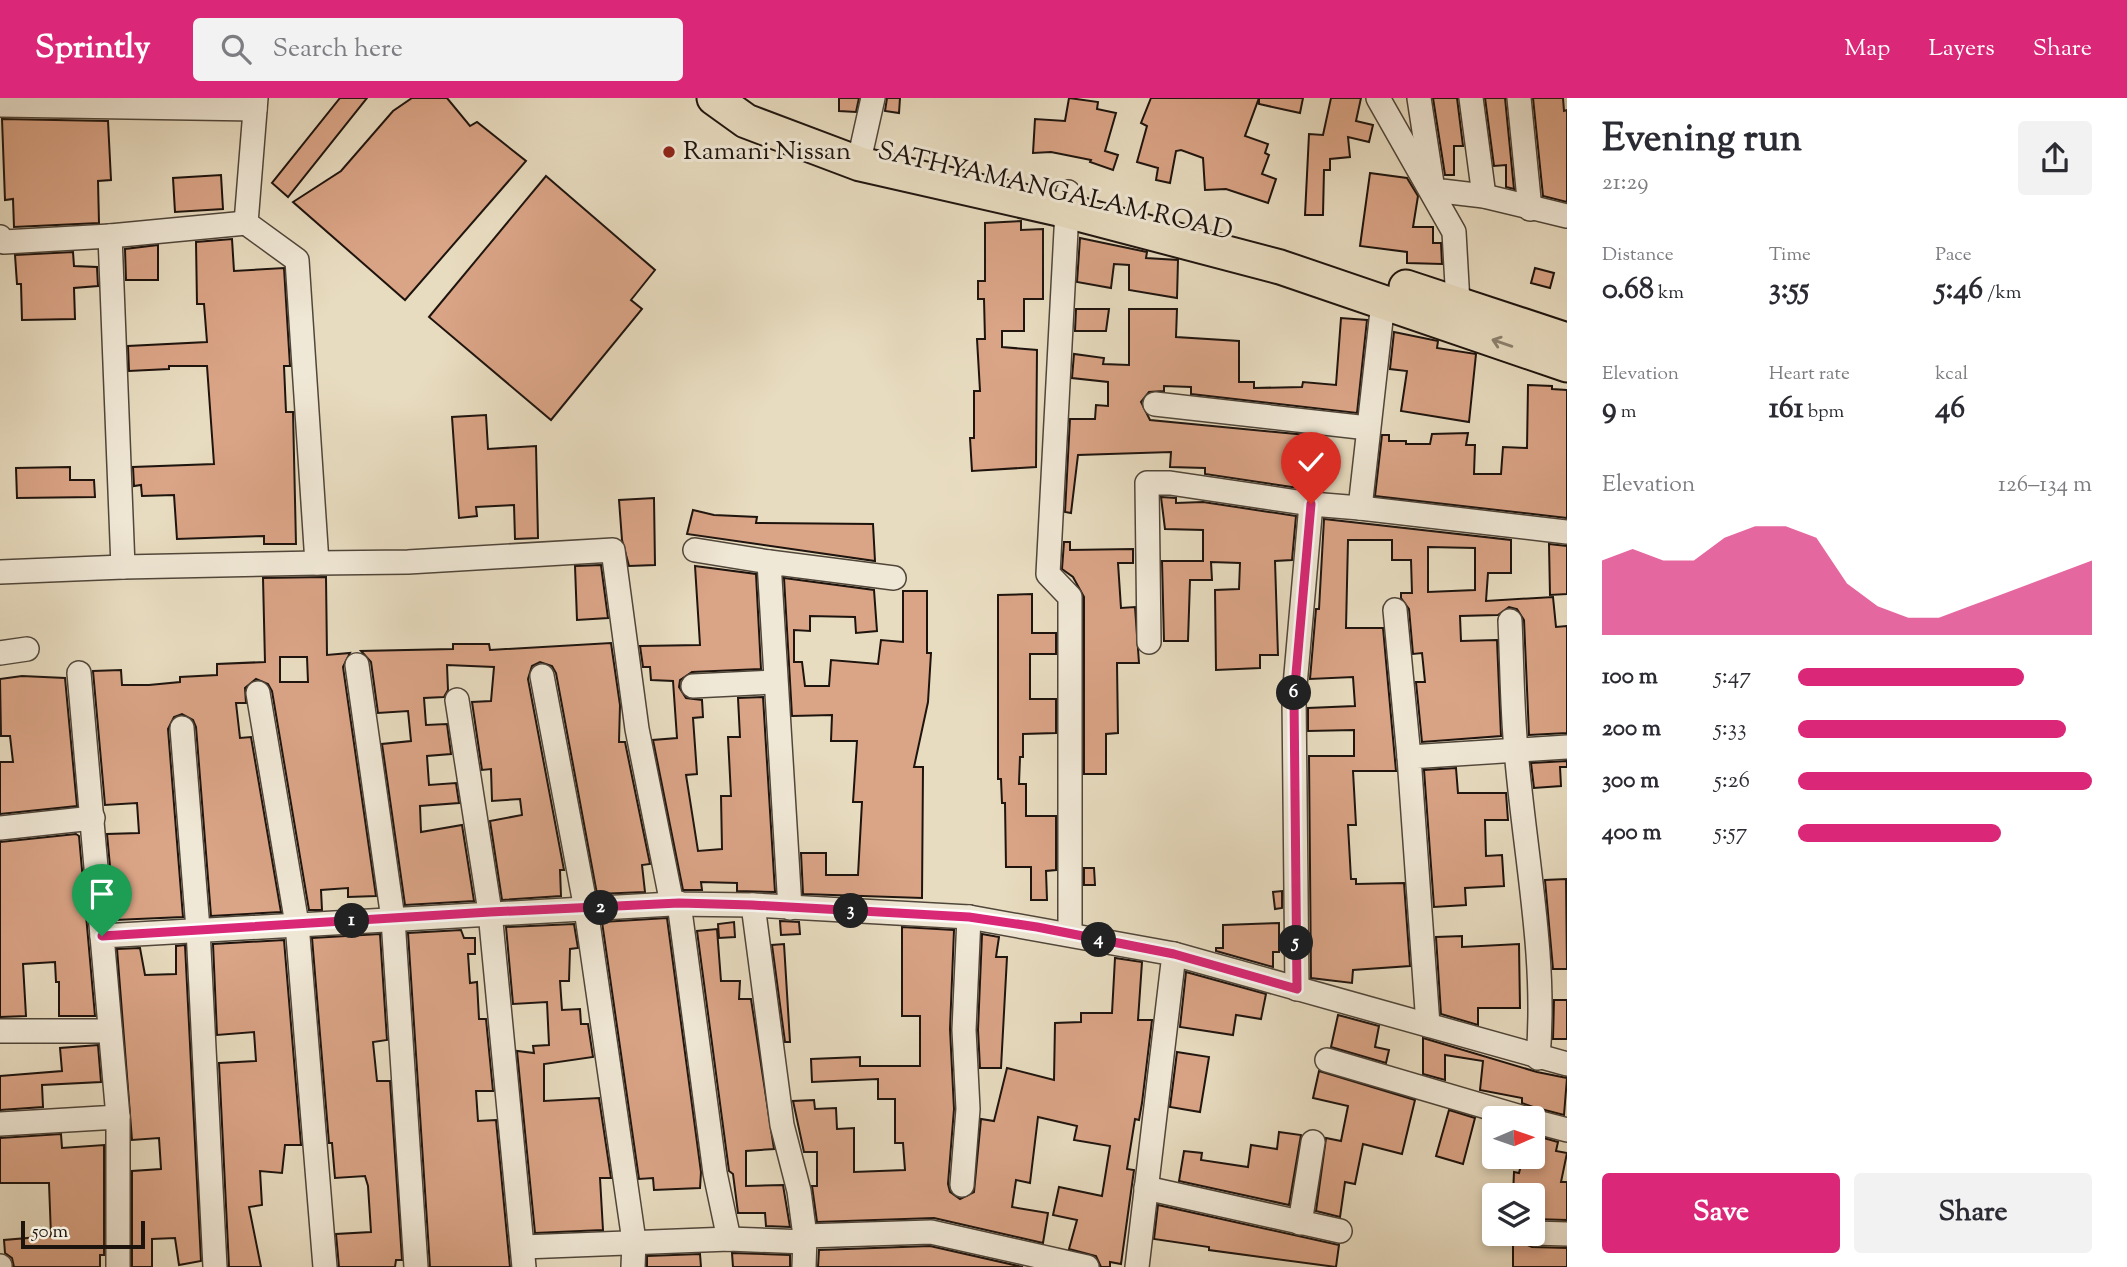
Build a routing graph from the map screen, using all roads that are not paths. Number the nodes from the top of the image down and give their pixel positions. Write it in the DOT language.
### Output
graph roads {
  1 [pos="714,98"];
  2 [pos="746,98"];
  3 [pos="873,98"];
  4 [pos="1378,98"];
  5 [pos="1419,98"];
  6 [pos="1471,98"];
  7 [pos="1519,98"];
  8 [pos="256,104"];
  9 [pos="0,105"];
  10 [pos="862,147"];
  11 [pos="1433,190"];
  12 [pos="1484,197"];
  13 [pos="1068,202"];
  14 [pos="1530,209"];
  15 [pos="1567,216"];
  16 [pos="246,223"];
  17 [pos="110,236"];
  18 [pos="0,237"];
  19 [pos="1383,302"];
  20 [pos="1458,303"];
  21 [pos="1567,340"];
  22 [pos="1567,365"];
  23 [pos="1155,404"];
  24 [pos="1368,428"];
  25 [pos="1311,504"];
  26 [pos="1360,509"];
  27 [pos="1567,532"];
  28 [pos="695,550"];
  29 [pos="769,562"];
  30 [pos="317,563"];
  31 [pos="123,567"];
  32 [pos="0,572"];
  33 [pos="894,578"];
  34 [pos="1395,610"];
  35 [pos="1510,621"];
  36 [pos="1149,642"];
  37 [pos="27,649"];
  38 [pos="0,653"];
  39 [pos="357,665"];
  40 [pos="79,673"];
  41 [pos="542,676"];
  42 [pos="774,682"];
  43 [pos="693,686"];
  44 [pos="258,693"];
  45 [pos="457,700"];
  46 [pos="182,728"];
  47 [pos="1567,747"];
  48 [pos="1516,749"];
  49 [pos="1409,757"];
  50 [pos="93,818"];
  51 [pos="0,828"];
  52 [pos="675,904"];
  53 [pos="752,905"];
  54 [pos="790,908"];
  55 [pos="586,909"];
  56 [pos="490,912"];
  57 [pos="969,917"];
  58 [pos="393,919"];
  59 [pos="297,924"];
  60 [pos="198,929"];
  61 [pos="1070,934"];
  62 [pos="102,936"];
  63 [pos="1174,954"];
  64 [pos="1297,989"];
  65 [pos="1428,1025"];
  66 [pos="0,1031"];
  67 [pos="110,1031"];
  68 [pos="1538,1058"];
  69 [pos="1327,1060"];
  70 [pos="1567,1064"];
  71 [pos="1483,1106"];
  72 [pos="118,1117"];
  73 [pos="0,1124"];
  74 [pos="1545,1124"];
  75 [pos="1567,1129"];
  76 [pos="1313,1142"];
  77 [pos="961,1185"];
  78 [pos="1146,1188"];
  79 [pos="1300,1223"];
  80 [pos="1340,1231"];
  81 [pos="1545,1233"];
  82 [pos="1567,1234"];
  83 [pos="729,1239"];
  84 [pos="805,1239"];
  85 [pos="634,1241"];
  86 [pos="524,1257"];
  87 [pos="118,1267"];
  88 [pos="215,1267"];
  89 [pos="325,1267"];
  90 [pos="416,1267"];
  91 [pos="634,1267"];
  92 [pos="804,1267"];
  93 [pos="1087,1267"];
  94 [pos="1137,1267"];
  1 -- 13 [label="highway"];
  2 -- 10 [label="highway, SATHYAMANGALAM ROAD"];
  3 -- 10 [label="street"];
  4 -- 11 [label="street"];
  5 -- 11 [label="street"];
  6 -- 12 [label="street"];
  7 -- 14 [label="street"];
  8 -- 9 [label="street"];
  8 -- 16 [label="street"];
  10 -- 13 [label="highway, SATHYAMANGALAM ROAD"];
  11 -- 12 [label="street"];
  11 -- 20 [label="street"];
  12 -- 14 [label="street"];
  13 -- 19 [label="highway"];
  13 -- 20 [label="highway, SATHYAMANGALAM ROAD"];
  13 -- 61 [label="street"];
  14 -- 15 [label="street"];
  16 -- 17 [label="street"];
  16 -- 30 [label="street"];
  17 -- 18 [label="street"];
  17 -- 31 [label="street"];
  22 -- 19 [label="highway, one-way"];
  19 -- 24 [label="street"];
  20 -- 21 [label="highway, SATHYAMANGALAM ROAD"];
  23 -- 24 [label="street"];
  24 -- 26 [label="street"];
  25 -- 26 [label="street"];
  25 -- 36 [label="street"];
  25 -- 64 [label="street"];
  26 -- 27 [label="street"];
  28 -- 29 [label="street"];
  29 -- 33 [label="street"];
  29 -- 42 [label="street"];
  30 -- 31 [label="street"];
  30 -- 52 [label="street"];
  31 -- 32 [label="street"];
  34 -- 49 [label="street"];
  35 -- 48 [label="street"];
  37 -- 38 [label="street"];
  39 -- 58 [label="street"];
  40 -- 50 [label="street"];
  41 -- 55 [label="street"];
  42 -- 43 [label="street"];
  42 -- 54 [label="street"];
  44 -- 59 [label="street"];
  45 -- 56 [label="street"];
  46 -- 60 [label="street"];
  47 -- 48 [label="street"];
  48 -- 49 [label="street"];
  48 -- 68 [label="street"];
  49 -- 65 [label="street"];
  50 -- 51 [label="street"];
  50 -- 62 [label="street"];
  52 -- 53 [label="street"];
  52 -- 55 [label="street"];
  52 -- 83 [label="street"];
  53 -- 54 [label="street"];
  53 -- 84 [label="street"];
  54 -- 57 [label="street"];
  55 -- 56 [label="street"];
  55 -- 85 [label="street"];
  56 -- 58 [label="street"];
  56 -- 86 [label="street"];
  57 -- 61 [label="street"];
  57 -- 77 [label="street"];
  58 -- 59 [label="street"];
  58 -- 90 [label="street"];
  59 -- 60 [label="street"];
  59 -- 89 [label="street"];
  60 -- 62 [label="street"];
  60 -- 88 [label="street"];
  61 -- 63 [label="street"];
  62 -- 67 [label="street"];
  63 -- 64 [label="street"];
  63 -- 78 [label="street"];
  64 -- 65 [label="street"];
  65 -- 68 [label="street"];
  66 -- 67 [label="street"];
  67 -- 72 [label="street"];
  68 -- 70 [label="street"];
  69 -- 71 [label="street"];
  72 -- 73 [label="street"];
  72 -- 87 [label="street"];
  74 -- 75 [label="street"];
  76 -- 79 [label="street"];
  78 -- 79 [label="street"];
  78 -- 94 [label="street"];
  79 -- 80 [label="street"];
  81 -- 82 [label="street"];
  83 -- 84 [label="street"];
  83 -- 85 [label="street"];
  84 -- 92 [label="street"];
  84 -- 93 [label="street"];
  85 -- 86 [label="street"];
  85 -- 91 [label="street"];
}
